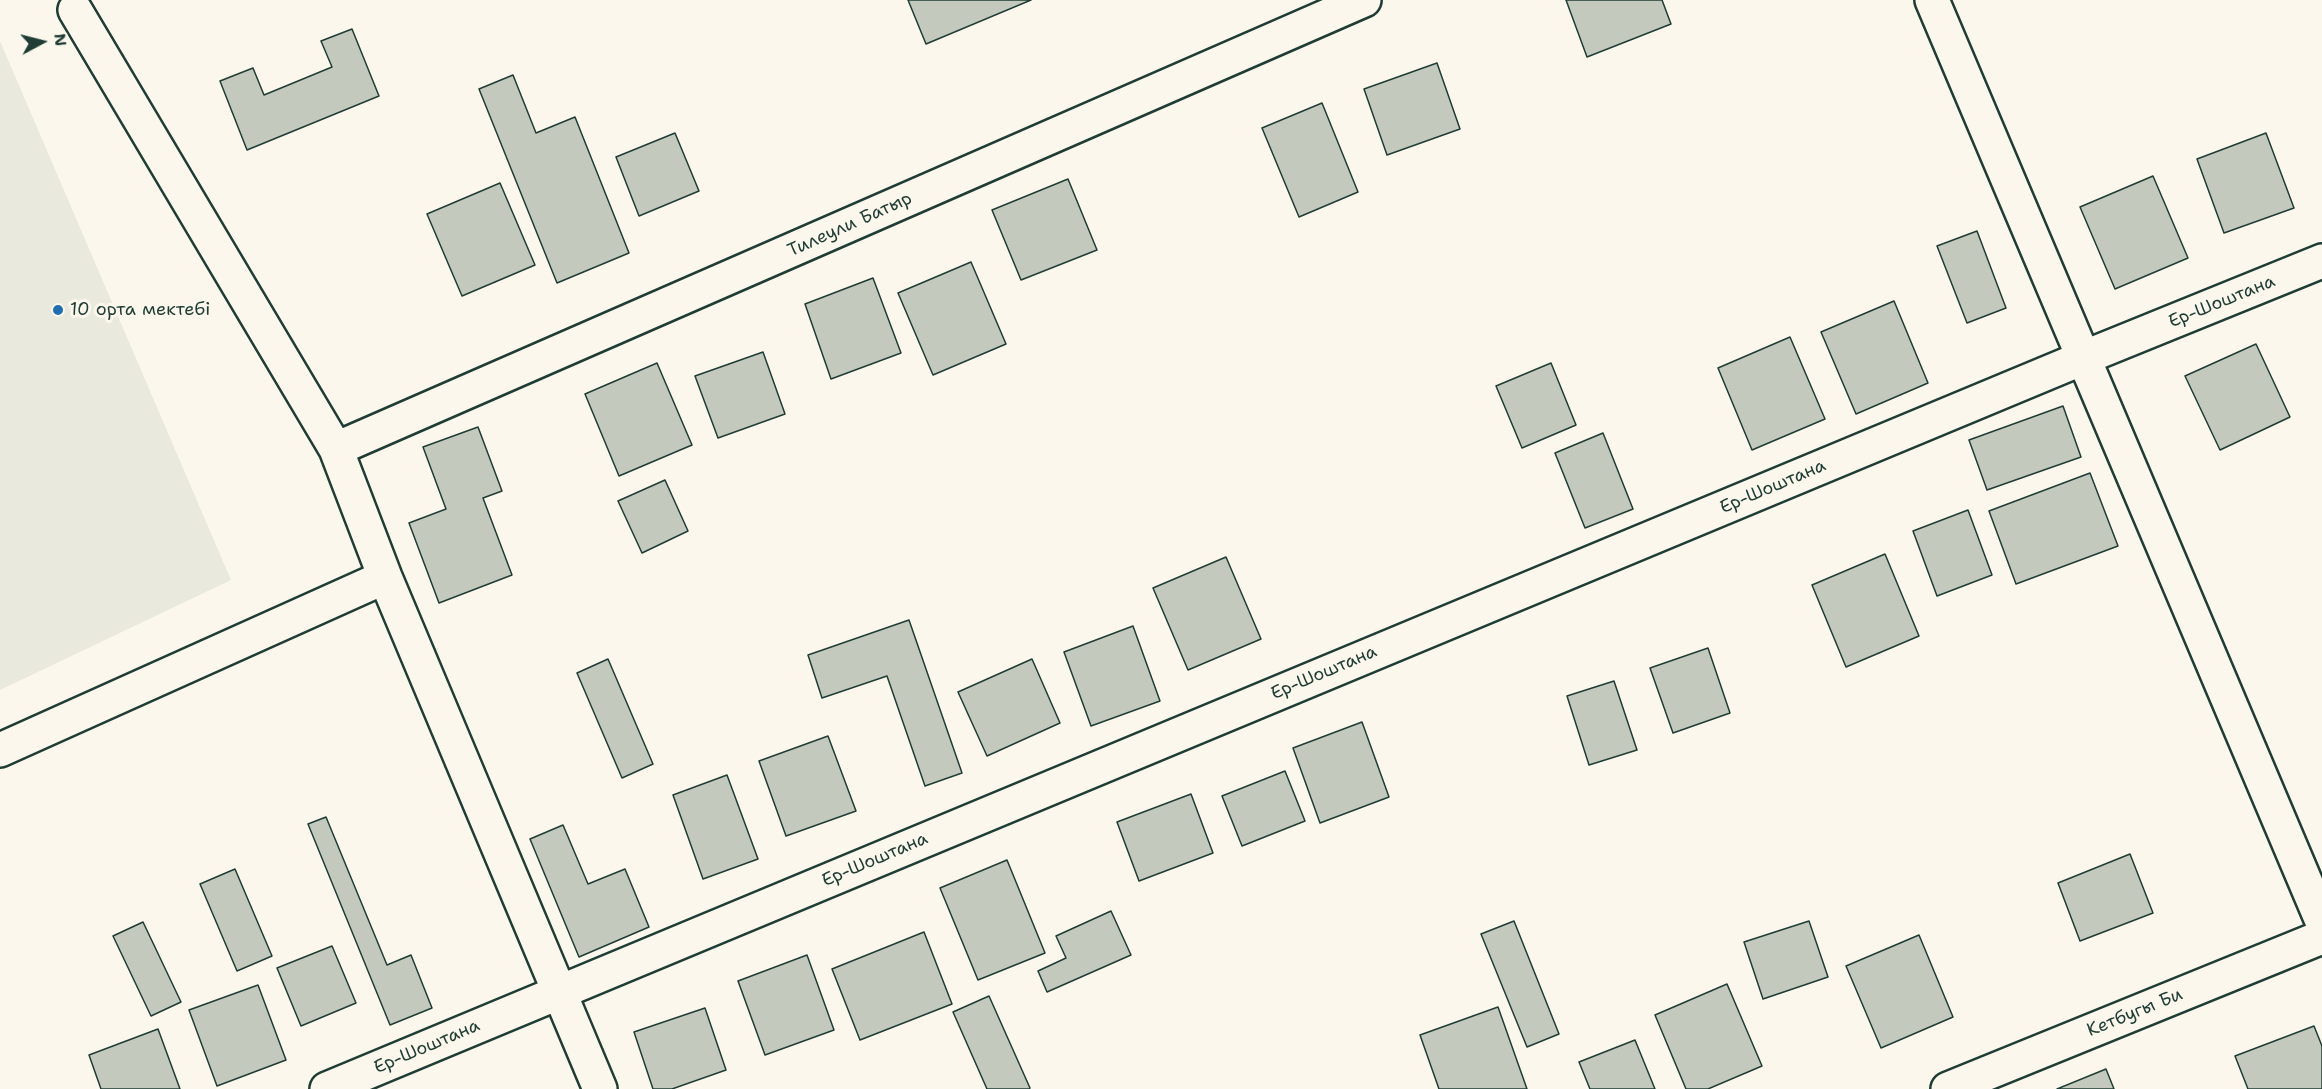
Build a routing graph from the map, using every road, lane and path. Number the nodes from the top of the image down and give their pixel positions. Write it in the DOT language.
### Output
graph roads {
  1 [pos="1364,0"];
  2 [pos="1932,0"];
  3 [pos="75,10"];
  4 [pos="2322,261"];
  5 [pos="2084,358"];
  6 [pos="336,449"];
  7 [pos="385,577"];
  8 [pos="0,750"];
  9 [pos="2322,921"];
  10 [pos="2322,937"];
  11 [pos="559,992"];
  12 [pos="327,1089"];
  13 [pos="600,1089"];
  14 [pos="1948,1089"];
  1 -- 6 [label="street, Тилеули Батыр"];
  2 -- 5 [label="street"];
  3 -- 6 [label="street"];
  4 -- 5 [label="street, Ер-Шоштана"];
  5 -- 9 [label="street"];
  5 -- 11 [label="street, Ер-Шоштана"];
  6 -- 7 [label="street"];
  7 -- 8 [label="street"];
  7 -- 11 [label="street"];
  10 -- 14 [label="street, Кетбугы Би"];
  11 -- 12 [label="street, Ер-Шоштана"];
  11 -- 13 [label="street"];
}
